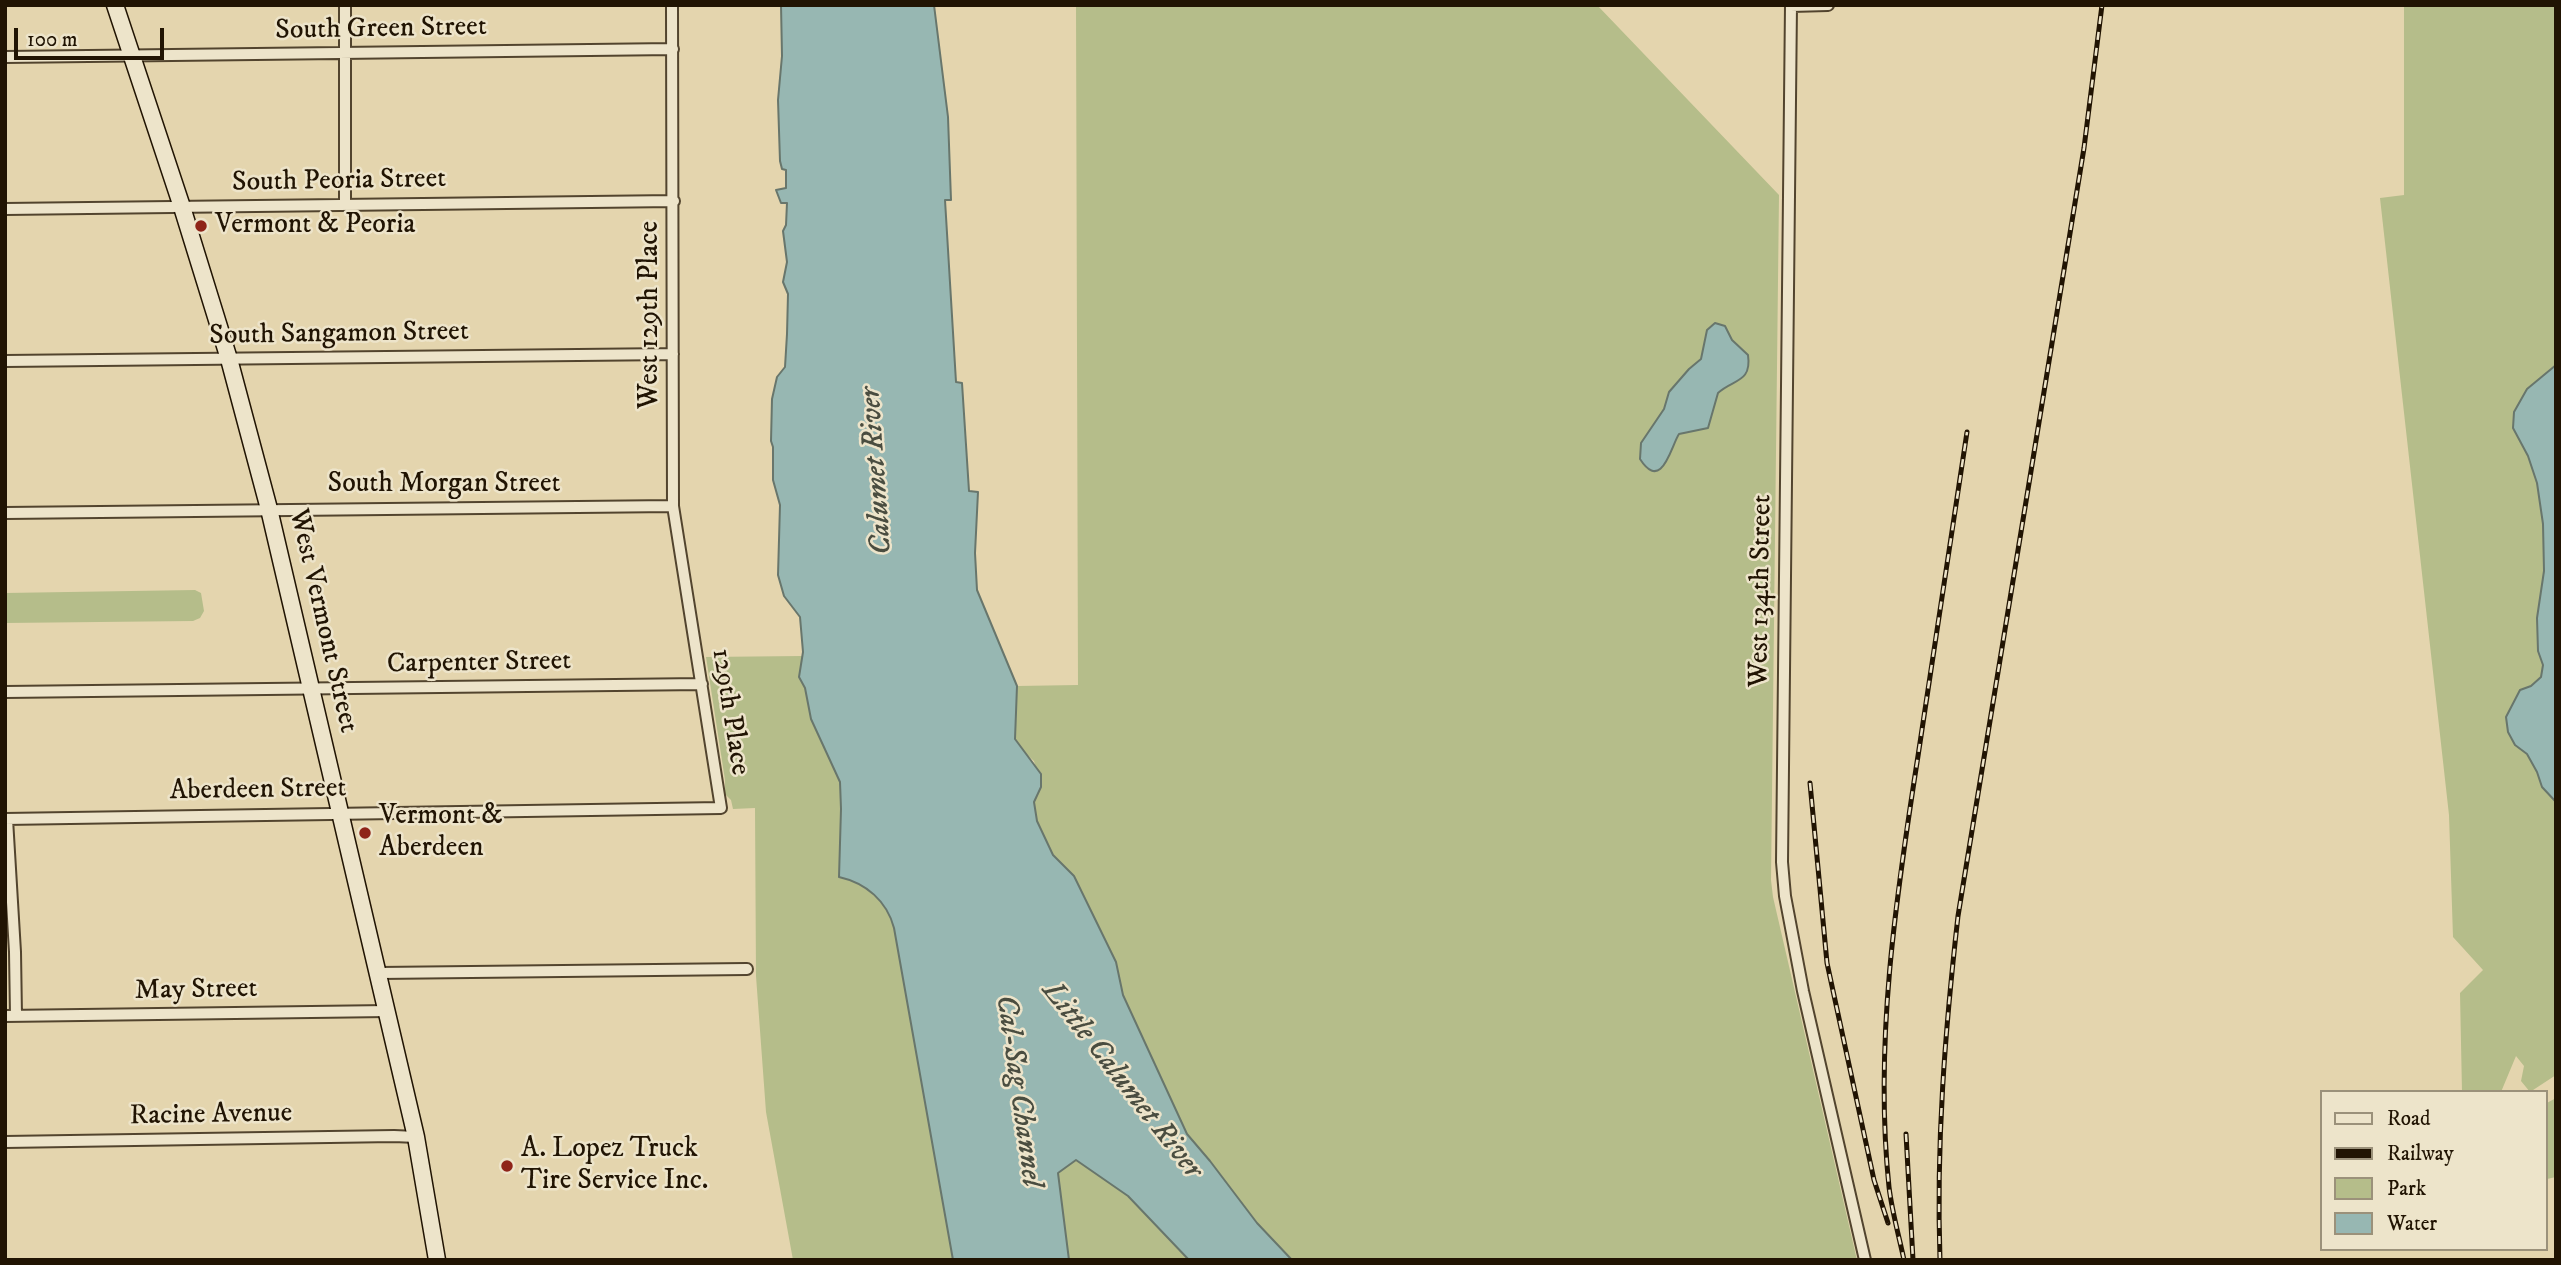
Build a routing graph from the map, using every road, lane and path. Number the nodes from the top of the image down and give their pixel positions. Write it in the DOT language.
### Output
graph roads {
  1 [pos="115,5"];
  2 [pos="345,5"];
  3 [pos="672,5"];
  4 [pos="1828,5"];
  5 [pos="1791,6"];
  6 [pos="673,49"];
  7 [pos="345,53"];
  8 [pos="132,55"];
  9 [pos="5,57"];
  10 [pos="674,201"];
  11 [pos="345,205"];
  12 [pos="182,207"];
  13 [pos="5,209"];
  14 [pos="673,354"];
  15 [pos="229,359"];
  16 [pos="5,361"];
  17 [pos="673,506"];
  18 [pos="269,509"];
  19 [pos="5,513"];
  20 [pos="692,623"];
  21 [pos="702,684"];
  22 [pos="312,689"];
  23 [pos="5,692"];
  24 [pos="721,808"];
  25 [pos="340,813"];
  26 [pos="6,819"];
  27 [pos="747,969"];
  28 [pos="379,973"];
  29 [pos="388,1011"];
  30 [pos="10,1016"];
  31 [pos="416,1137"];
  32 [pos="5,1142"];
  33 [pos="437,1260"];
  34 [pos="1865,1260"];
  1 -- 8 [label="street, West Vermont Street"];
  2 -- 7 [label="street"];
  3 -- 6 [label="street, West 129th Place"];
  4 -- 5 [label="street"];
  5 -- 34 [label="street, West 134th Street"];
  6 -- 7 [label="street, South Green Street"];
  6 -- 10 [label="street, West 129th Place"];
  7 -- 8 [label="street, South Green Street"];
  7 -- 11 [label="street"];
  8 -- 9 [label="street, South Green Street"];
  8 -- 12 [label="street, West Vermont Street"];
  10 -- 11 [label="street, South Peoria Street"];
  10 -- 14 [label="street, West 129th Place"];
  11 -- 12 [label="street, South Peoria Street"];
  12 -- 13 [label="street, South Peoria Street"];
  12 -- 15 [label="street, West Vermont Street"];
  14 -- 15 [label="street, South Sangamon Street"];
  14 -- 17 [label="street, West 129th Place"];
  15 -- 16 [label="street, South Sangamon Street"];
  15 -- 18 [label="street, West Vermont Street"];
  17 -- 18 [label="street, South Morgan Street"];
  17 -- 20 [label="street, West 129th Place"];
  18 -- 19 [label="street, South Morgan Street"];
  18 -- 22 [label="street, West Vermont Street"];
  20 -- 21 [label="street, 129th Place"];
  21 -- 22 [label="street, Carpenter Street"];
  21 -- 24 [label="street, 129th Place"];
  22 -- 23 [label="street, Carpenter Street"];
  22 -- 25 [label="street, West Vermont Street"];
  24 -- 25 [label="street, Aberdeen Street"];
  25 -- 26 [label="street, Aberdeen Street"];
  25 -- 28 [label="street, West Vermont Street"];
  26 -- 30 [label="street"];
  27 -- 28 [label="street"];
  28 -- 29 [label="street, West Vermont Street"];
  29 -- 30 [label="street, May Street"];
  29 -- 31 [label="street, West Vermont Street"];
  31 -- 32 [label="street, Racine Avenue"];
  31 -- 33 [label="street, West Vermont Street"];
}
